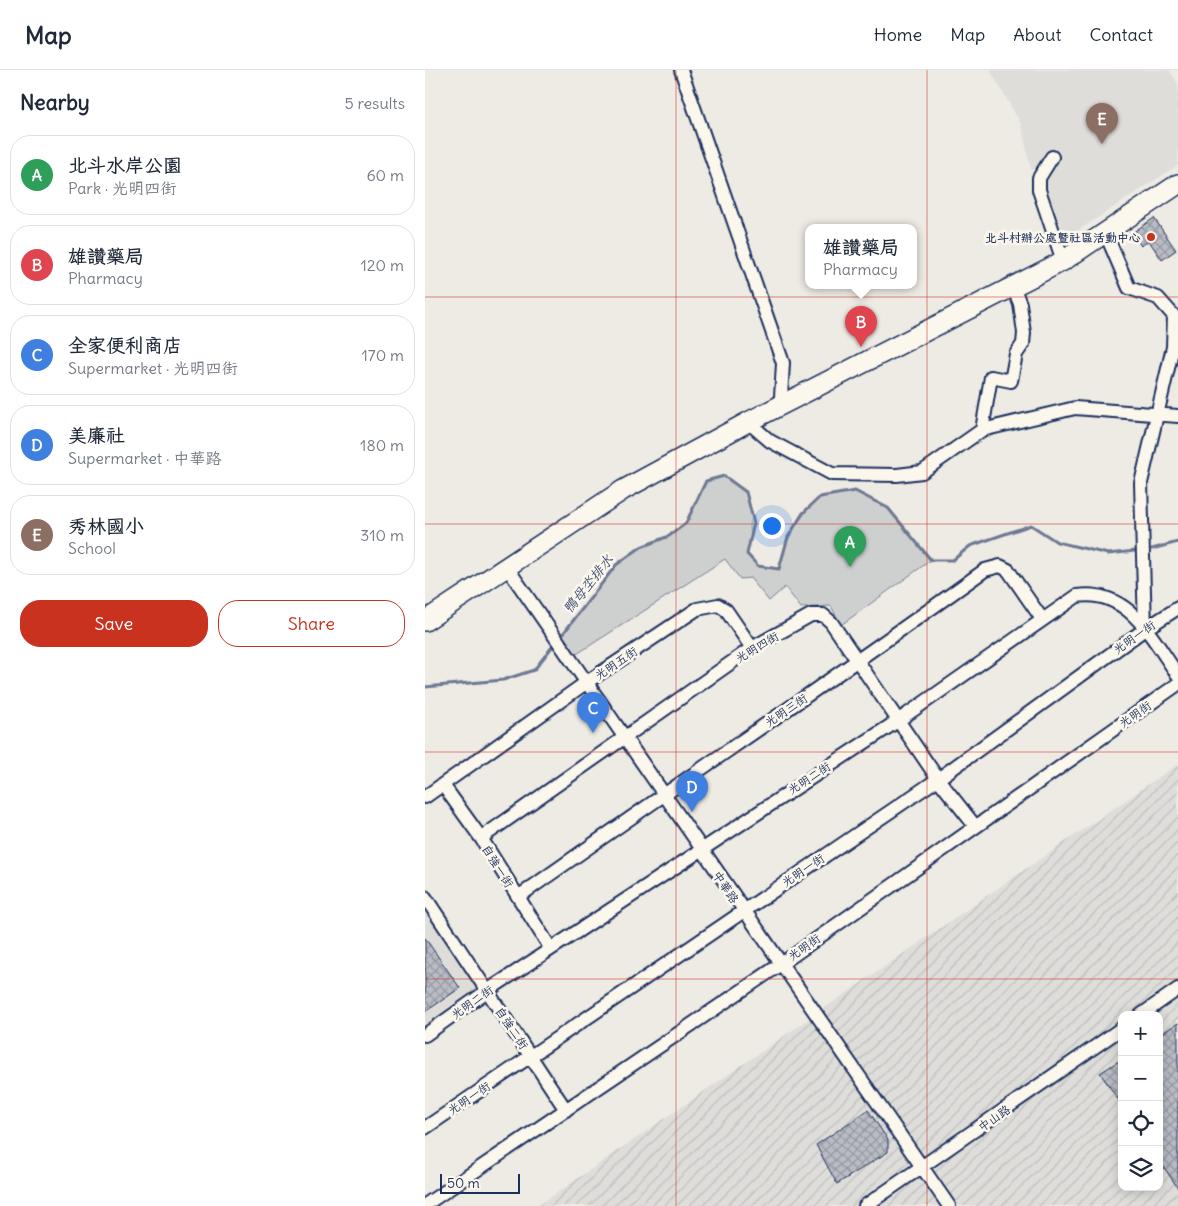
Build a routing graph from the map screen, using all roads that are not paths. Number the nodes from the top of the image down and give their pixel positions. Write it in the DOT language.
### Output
graph roads {
  1 [pos="681,70"];
  2 [pos="1052,157"];
  3 [pos="1178,184"];
  4 [pos="1106,234"];
  5 [pos="1063,261"];
  6 [pos="1013,286"];
  7 [pos="784,404"];
  8 [pos="1157,415"];
  9 [pos="1178,416"];
  10 [pos="749,422"];
  11 [pos="982,430"];
  12 [pos="506,566"];
  13 [pos="1178,608"];
  14 [pos="1041,619"];
  15 [pos="425,621"];
  16 [pos="1145,629"];
  17 [pos="752,648"];
  18 [pos="859,661"];
  19 [pos="1178,675"];
  20 [pos="587,682"];
  21 [pos="1178,684"];
  22 [pos="899,720"];
  23 [pos="625,737"];
  24 [pos="939,779"];
  25 [pos="443,785"];
  26 [pos="663,794"];
  27 [pos="425,797"];
  28 [pos="975,826"];
  29 [pos="481,838"];
  30 [pos="701,850"];
  31 [pos="425,897"];
  32 [pos="518,897"];
  33 [pos="742,910"];
  34 [pos="551,949"];
  35 [pos="781,964"];
  36 [pos="1178,989"];
  37 [pos="487,991"];
  38 [pos="1147,1011"];
  39 [pos="1118,1031"];
  40 [pos="425,1035"];
  41 [pos="531,1056"];
  42 [pos="566,1110"];
  43 [pos="425,1128"];
  44 [pos="922,1168"];
  45 [pos="425,1205"];
  46 [pos="865,1206"];
  47 [pos="949,1206"];
  1 -- 7 [label="street"];
  2 -- 5 [label="street"];
  3 -- 4 [label="main road"];
  4 -- 5 [label="main road"];
  4 -- 8 [label="street"];
  5 -- 6 [label="main road"];
  6 -- 7 [label="main road"];
  6 -- 11 [label="street"];
  7 -- 10 [label="main road"];
  8 -- 9 [label="street"];
  8 -- 11 [label="street"];
  8 -- 16 [label="street"];
  10 -- 11 [label="street"];
  10 -- 12 [label="main road"];
  12 -- 15 [label="main road"];
  12 -- 20 [label="street, 中華路"];
  13 -- 16 [label="street, 光明一街"];
  14 -- 16 [label="street, 光明二街"];
  14 -- 18 [label="street, 光明三街"];
  14 -- 22 [label="street, 光明二街"];
  16 -- 19 [label="street, 光明二街"];
  16 -- 24 [label="street, 光明一街"];
  17 -- 18 [label="street, 光明四街"];
  17 -- 20 [label="street, 光明五街"];
  17 -- 23 [label="street, 光明四街"];
  18 -- 22 [label="street, 光明四街"];
  18 -- 26 [label="street, 光明三街"];
  20 -- 23 [label="street, 中華路"];
  20 -- 25 [label="street, 光明五街"];
  21 -- 28 [label="street, 光明街"];
  22 -- 24 [label="street, 光明四街"];
  22 -- 30 [label="street, 光明二街"];
  23 -- 26 [label="street, 中華路"];
  23 -- 29 [label="street, 光明四街"];
  24 -- 28 [label="street, 光明四街"];
  24 -- 33 [label="street, 光明一街"];
  25 -- 27 [label="street, 光明五街"];
  25 -- 29 [label="street, 自強一街"];
  26 -- 30 [label="street, 中華路"];
  26 -- 32 [label="street, 光明三街"];
  28 -- 35 [label="street, 光明街"];
  29 -- 32 [label="street, 自強一街"];
  30 -- 33 [label="street, 中華路"];
  30 -- 34 [label="street, 光明二街"];
  31 -- 37 [label="street, 自強二街"];
  32 -- 34 [label="street, 自強一街"];
  33 -- 35 [label="street, 中華路"];
  33 -- 41 [label="street, 光明一街"];
  34 -- 37 [label="street, 光明二街"];
  35 -- 42 [label="street, 光明街"];
  35 -- 44 [label="street, 中華路"];
  36 -- 38 [label="street"];
  37 -- 40 [label="street, 光明二街"];
  37 -- 41 [label="street, 自強二街"];
  39 -- 44 [label="street, 中山路"];
  41 -- 42 [label="street, 自強二街"];
  41 -- 43 [label="street, 光明一街"];
  42 -- 45 [label="street, 光明街"];
  44 -- 46 [label="street, 中山路"];
  44 -- 47 [label="street, 中華路"];
}
